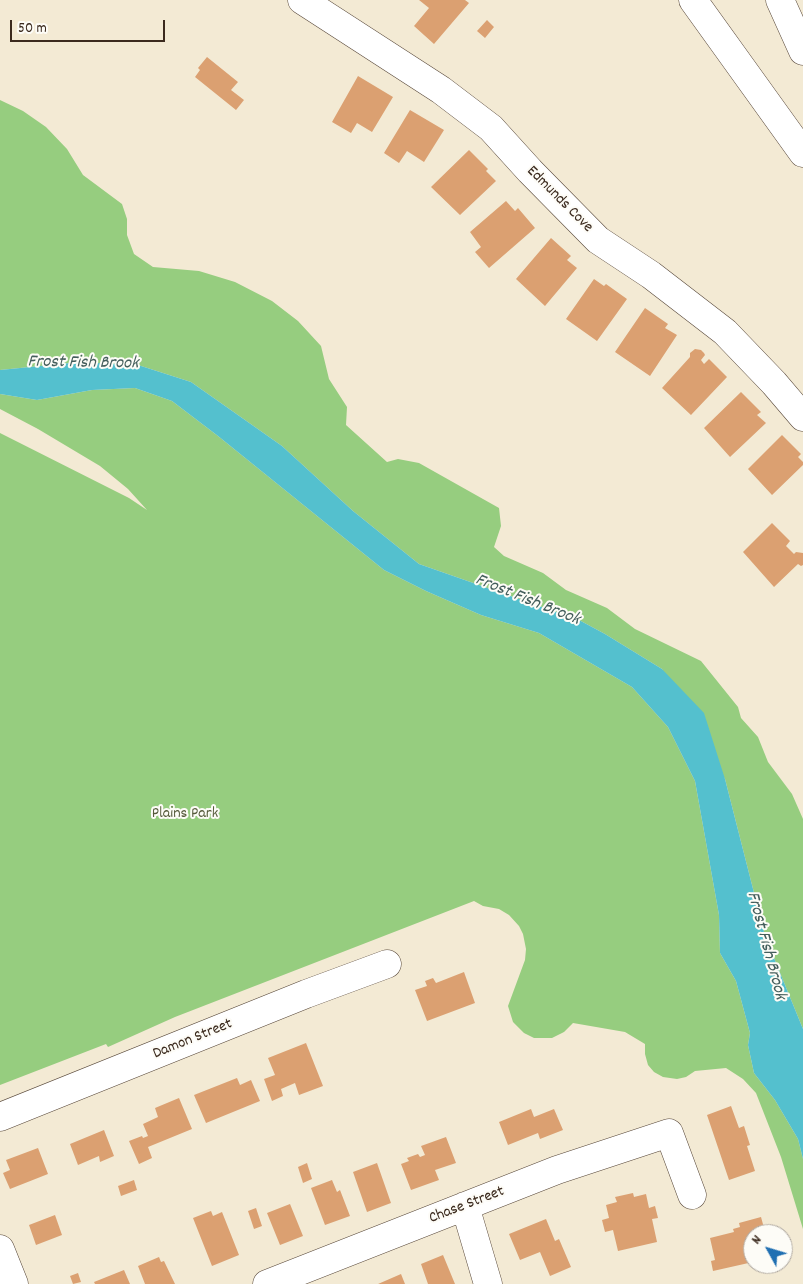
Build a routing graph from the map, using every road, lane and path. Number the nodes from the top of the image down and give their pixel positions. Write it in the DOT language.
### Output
graph roads {
  1 [pos="302,0"];
  2 [pos="693,0"];
  3 [pos="780,0"];
  4 [pos="803,51"];
  5 [pos="803,153"];
  6 [pos="803,417"];
  7 [pos="387,964"];
  8 [pos="0,1117"];
  9 [pos="692,1195"];
  10 [pos="465,1206"];
  11 [pos="0,1249"];
  12 [pos="14,1284"];
  13 [pos="267,1284"];
  14 [pos="488,1284"];
  1 -- 6 [label="main road, Edmunds Cove"];
  2 -- 5 [label="main road"];
  3 -- 4 [label="main road"];
  7 -- 8 [label="main road, Damon Street"];
  9 -- 10 [label="main road, Chase Street"];
  10 -- 13 [label="main road, Chase Street"];
  10 -- 14 [label="main road"];
  11 -- 12 [label="main road"];
}
